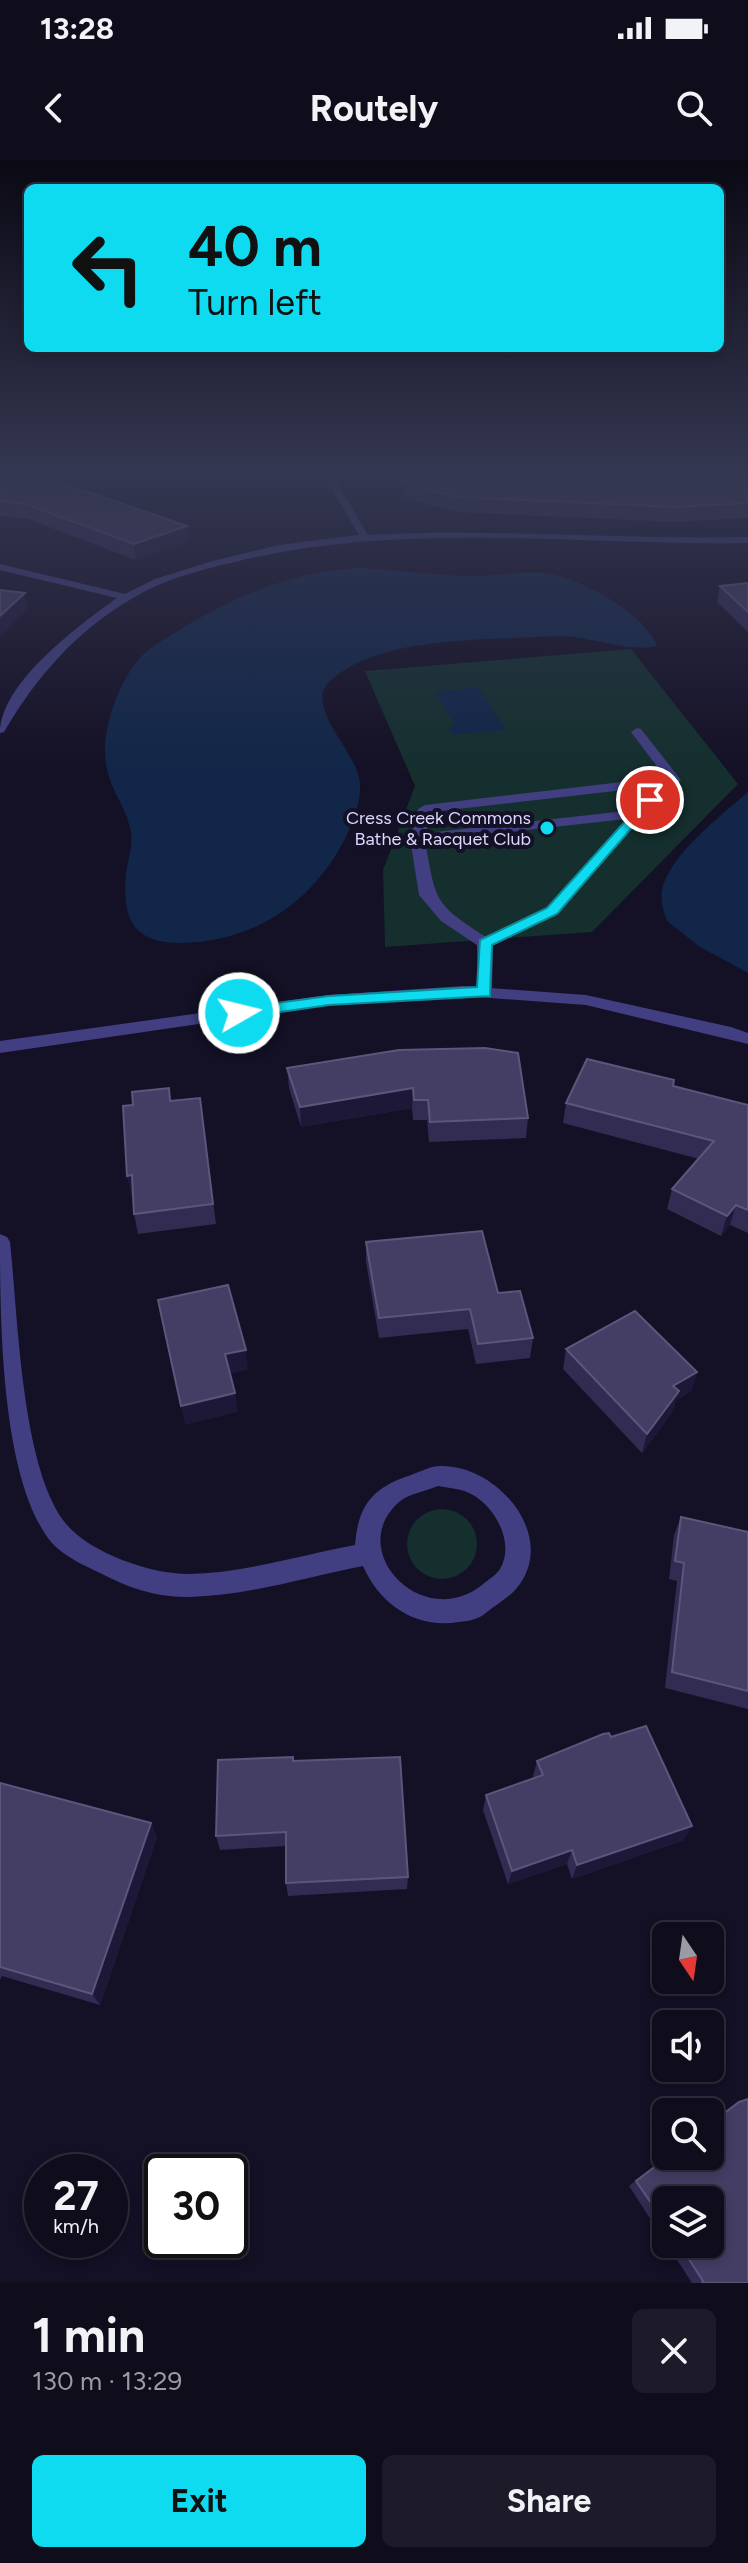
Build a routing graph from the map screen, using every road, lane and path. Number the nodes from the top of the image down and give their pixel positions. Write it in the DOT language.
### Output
graph roads {
  1 [pos="34,575"];
  2 [pos="185,575"];
  3 [pos="126,597"];
  4 [pos="0,729"];
  5 [pos="637,732"];
  6 [pos="674,780"];
  7 [pos="642,813"];
  8 [pos="417,838"];
  9 [pos="485,943"];
  10 [pos="484,992"];
  11 [pos="748,1039"];
  12 [pos="0,1047"];
  13 [pos="0,1242"];
  14 [pos="367,1554"];
  1 -- 3 [label="street"];
  2 -- 3 [label="street"];
  3 -- 4 [label="street"];
  5 -- 6 [label="street"];
  6 -- 7 [label="street"];
  6 -- 8 [label="street"];
  7 -- 8 [label="street"];
  7 -- 9 [label="street"];
  8 -- 9 [label="street"];
  9 -- 10 [label="street"];
  10 -- 11 [label="street"];
  10 -- 12 [label="street"];
  13 -- 14 [label="street"];
  14 -- 14 [label="street"];
}
